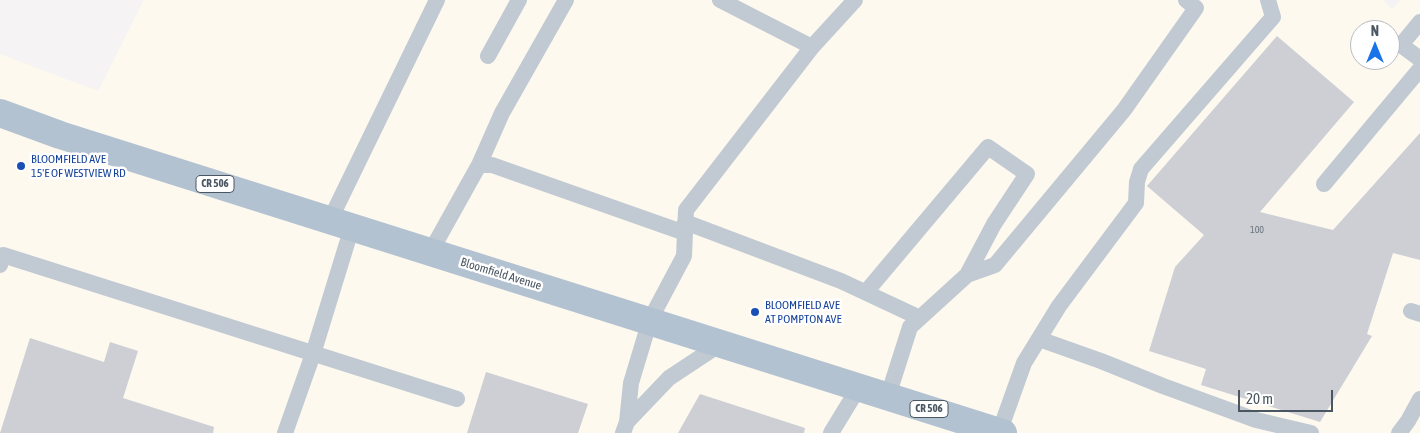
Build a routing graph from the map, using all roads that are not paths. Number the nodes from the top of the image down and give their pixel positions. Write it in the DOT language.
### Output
graph roads {
  1 [pos="437,0"];
  2 [pos="519,0"];
  3 [pos="566,0"];
  4 [pos="720,0"];
  5 [pos="855,0"];
  6 [pos="1186,0"];
  7 [pos="1268,0"];
  8 [pos="1420,22"];
  9 [pos="812,48"];
  10 [pos="488,56"];
  11 [pos="1420,59"];
  12 [pos="1420,68"];
  13 [pos="0,112"];
  14 [pos="479,165"];
  15 [pos="1324,184"];
  16 [pos="341,223"];
  17 [pos="685,228"];
  18 [pos="431,252"];
  19 [pos="0,265"];
  20 [pos="967,275"];
  21 [pos="866,292"];
  22 [pos="920,318"];
  23 [pos="650,320"];
  24 [pos="1038,339"];
  25 [pos="722,343"];
  26 [pos="313,354"];
  27 [pos="859,387"];
  28 [pos="888,396"];
  29 [pos="458,399"];
  30 [pos="1420,400"];
  31 [pos="625,427"];
  32 [pos="285,433"];
  33 [pos="831,433"];
  34 [pos="1000,433"];
  35 [pos="1311,433"];
  36 [pos="1399,433"];
  1 -- 16 [label="lane"];
  2 -- 10 [label="lane"];
  3 -- 14 [label="lane"];
  4 -- 9 [label="lane"];
  5 -- 9 [label="lane"];
  6 -- 20 [label="lane"];
  7 -- 24 [label="lane"];
  8 -- 11 [label="lane"];
  9 -- 17 [label="lane"];
  12 -- 15 [label="lane"];
  13 -- 16 [label="main road, Bloomfield Avenue / CR 506"];
  14 -- 17 [label="lane"];
  14 -- 18 [label="lane"];
  16 -- 18 [label="main road, Bloomfield Avenue / CR 506"];
  16 -- 26 [label="lane"];
  17 -- 21 [label="lane"];
  17 -- 23 [label="lane"];
  18 -- 23 [label="main road, Bloomfield Avenue / CR 506"];
  19 -- 26 [label="lane"];
  20 -- 21 [label="lane"];
  20 -- 22 [label="lane"];
  21 -- 22 [label="lane"];
  22 -- 28 [label="lane"];
  23 -- 25 [label="main road, Bloomfield Avenue / CR 506"];
  23 -- 31 [label="lane"];
  24 -- 34 [label="lane"];
  24 -- 35 [label="lane"];
  25 -- 27 [label="main road, Bloomfield Avenue / CR 506"];
  25 -- 31 [label="lane"];
  26 -- 29 [label="lane"];
  26 -- 32 [label="lane"];
  27 -- 28 [label="main road, Bloomfield Avenue / CR 506"];
  27 -- 33 [label="lane"];
  28 -- 34 [label="main road, Bloomfield Avenue / CR 506"];
  30 -- 36 [label="lane"];
}
